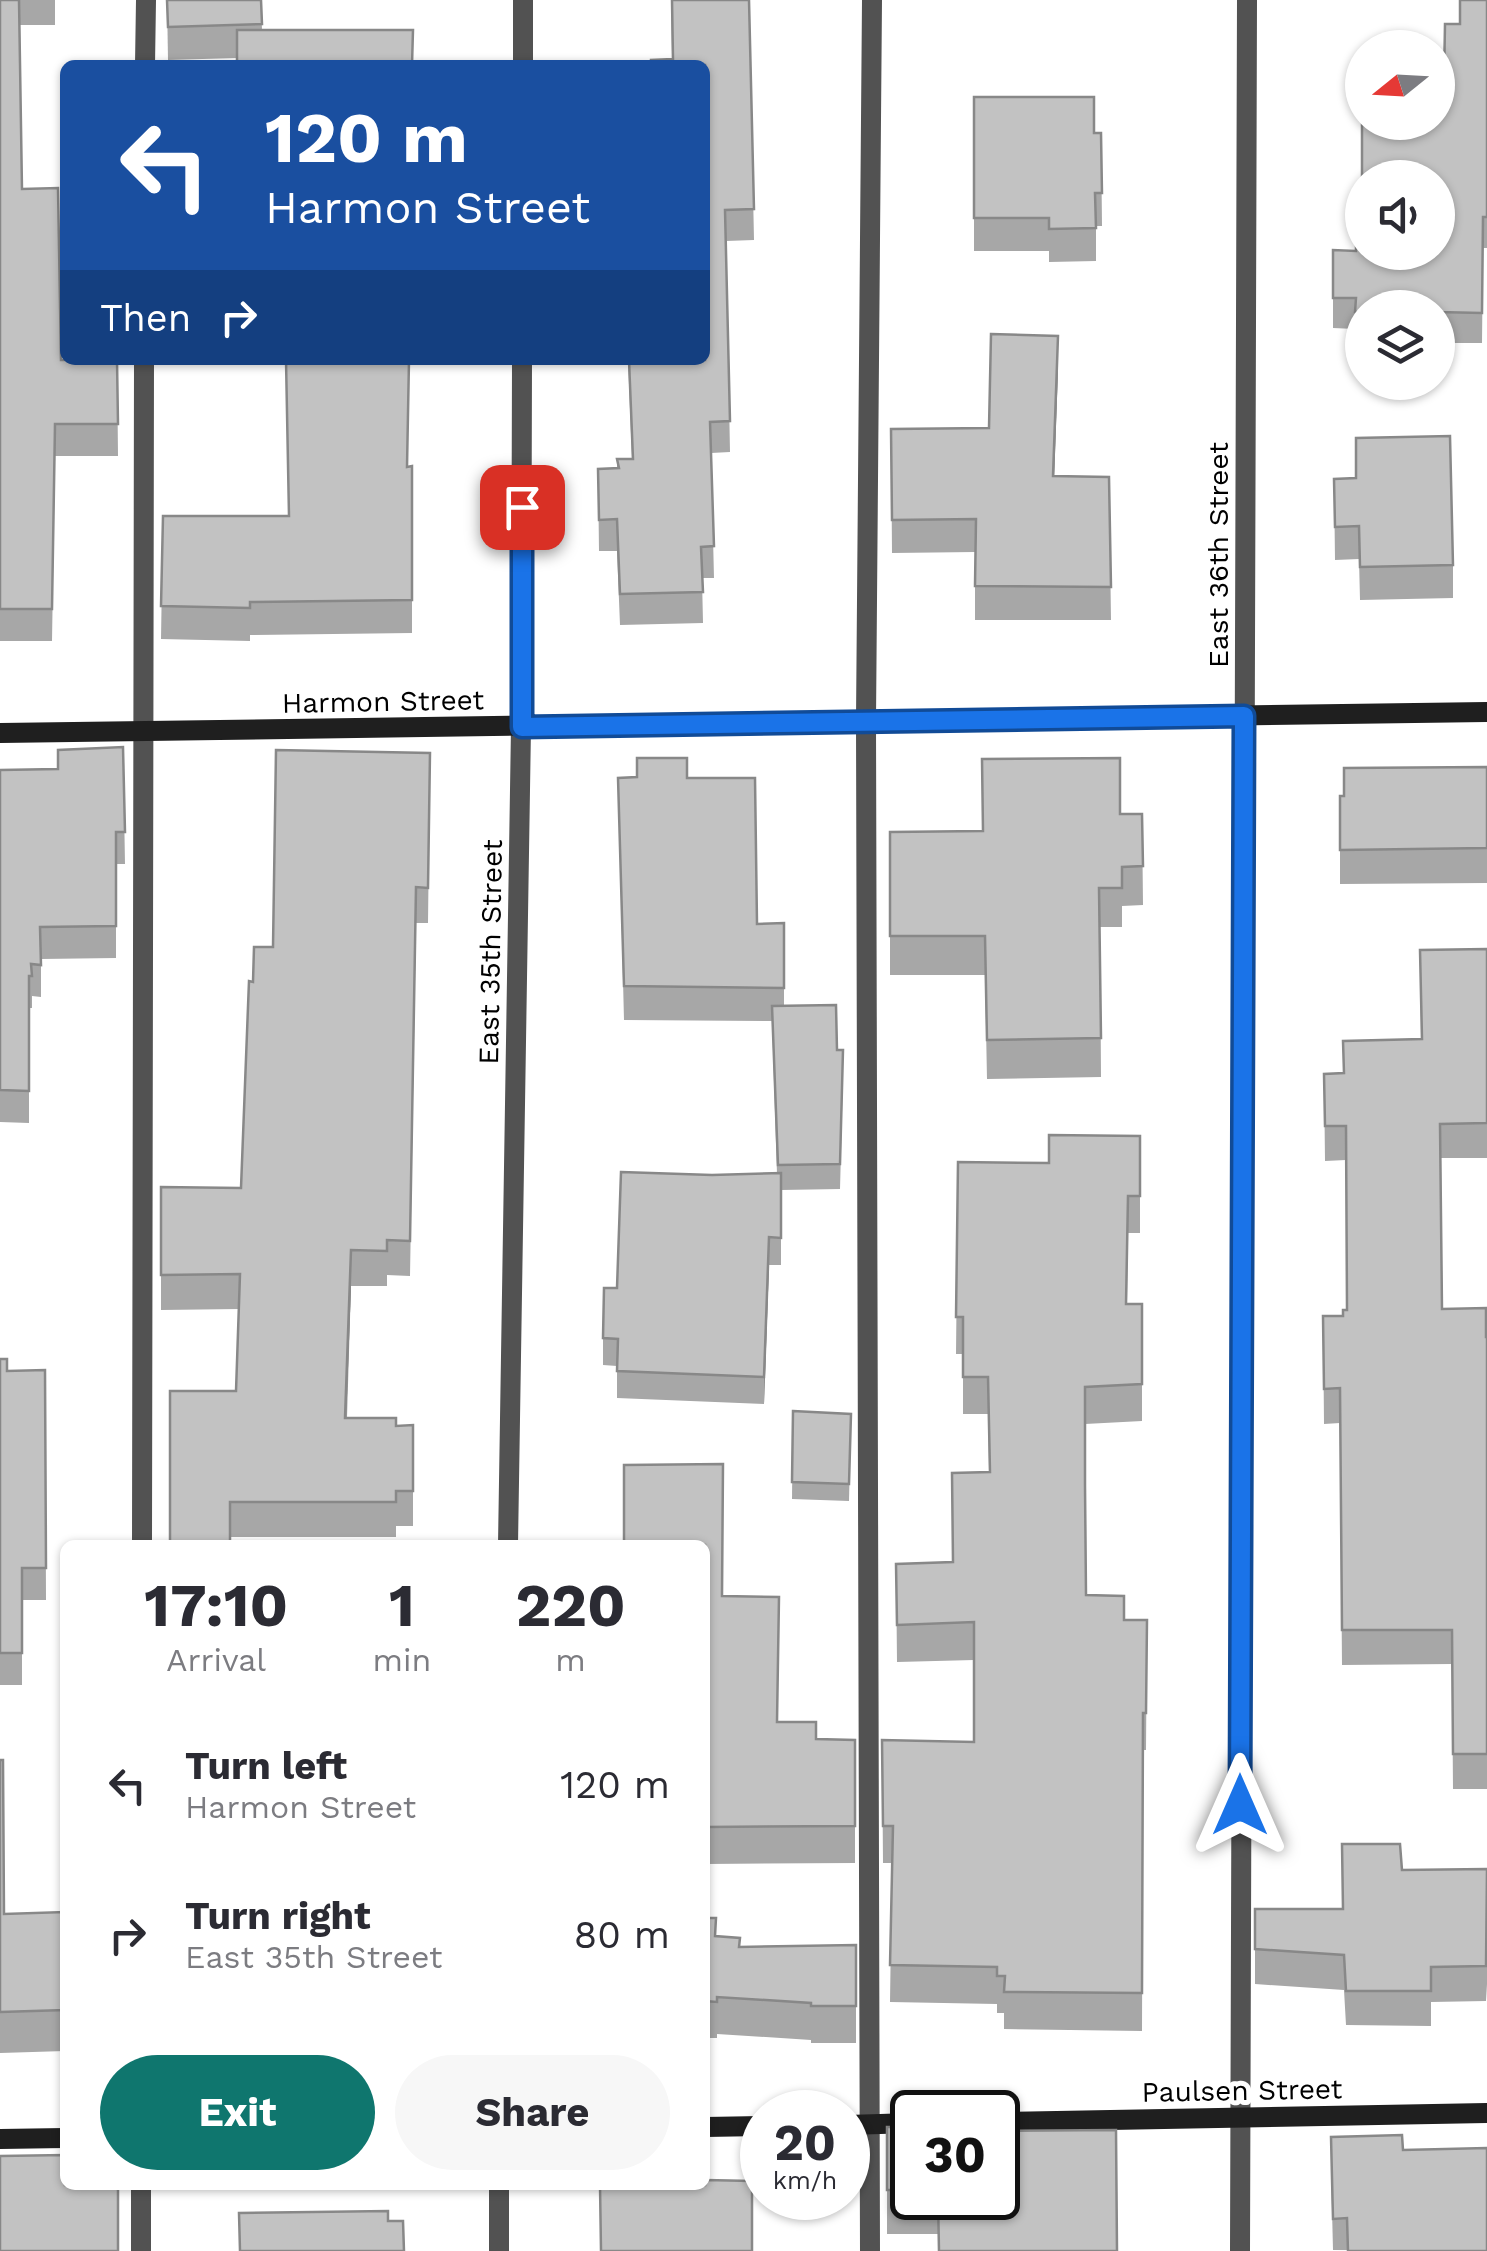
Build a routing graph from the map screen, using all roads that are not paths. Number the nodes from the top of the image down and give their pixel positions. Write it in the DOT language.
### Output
graph roads {
  1 [pos="146,0"];
  2 [pos="524,0"];
  3 [pos="872,0"];
  4 [pos="1247,0"];
  5 [pos="145,60"];
  6 [pos="523,60"];
  7 [pos="144,365"];
  8 [pos="522,365"];
  9 [pos="1487,712"];
  10 [pos="1244,716"];
  11 [pos="866,721"];
  12 [pos="522,727"];
  13 [pos="142,732"];
  14 [pos="0,734"];
  15 [pos="142,1540"];
  16 [pos="508,1540"];
  17 [pos="1487,2114"];
  18 [pos="1240,2118"];
  19 [pos="1020,2122"];
  20 [pos="871,2124"];
  21 [pos="890,2124"];
  22 [pos="740,2126"];
  23 [pos="710,2127"];
  24 [pos="0,2138"];
  25 [pos="60,2138"];
  26 [pos="141,2190"];
  27 [pos="499,2190"];
  28 [pos="141,2251"];
  29 [pos="499,2251"];
  30 [pos="870,2251"];
  31 [pos="1240,2251"];
  1 -- 5 [label="street"];
  2 -- 6 [label="street"];
  3 -- 11 [label="street"];
  4 -- 10 [label="street, East 36th Street"];
  7 -- 13 [label="street"];
  8 -- 12 [label="street, East 35th Street"];
  9 -- 10 [label="main road, Harmon Street"];
  10 -- 11 [label="main road, Harmon Street"];
  10 -- 18 [label="street, East 36th Street"];
  11 -- 12 [label="main road, Harmon Street"];
  11 -- 20 [label="street"];
  12 -- 13 [label="main road, Harmon Street"];
  12 -- 16 [label="street, East 35th Street"];
  13 -- 14 [label="main road, Harmon Street"];
  13 -- 15 [label="street"];
  17 -- 18 [label="main road, Paulsen Street"];
  18 -- 19 [label="main road, Paulsen Street"];
  18 -- 31 [label="street, East 36th Street"];
  20 -- 21 [label="main road"];
  20 -- 30 [label="street"];
  22 -- 23 [label="main road"];
  24 -- 25 [label="main road"];
  26 -- 28 [label="street"];
  27 -- 29 [label="street"];
}
